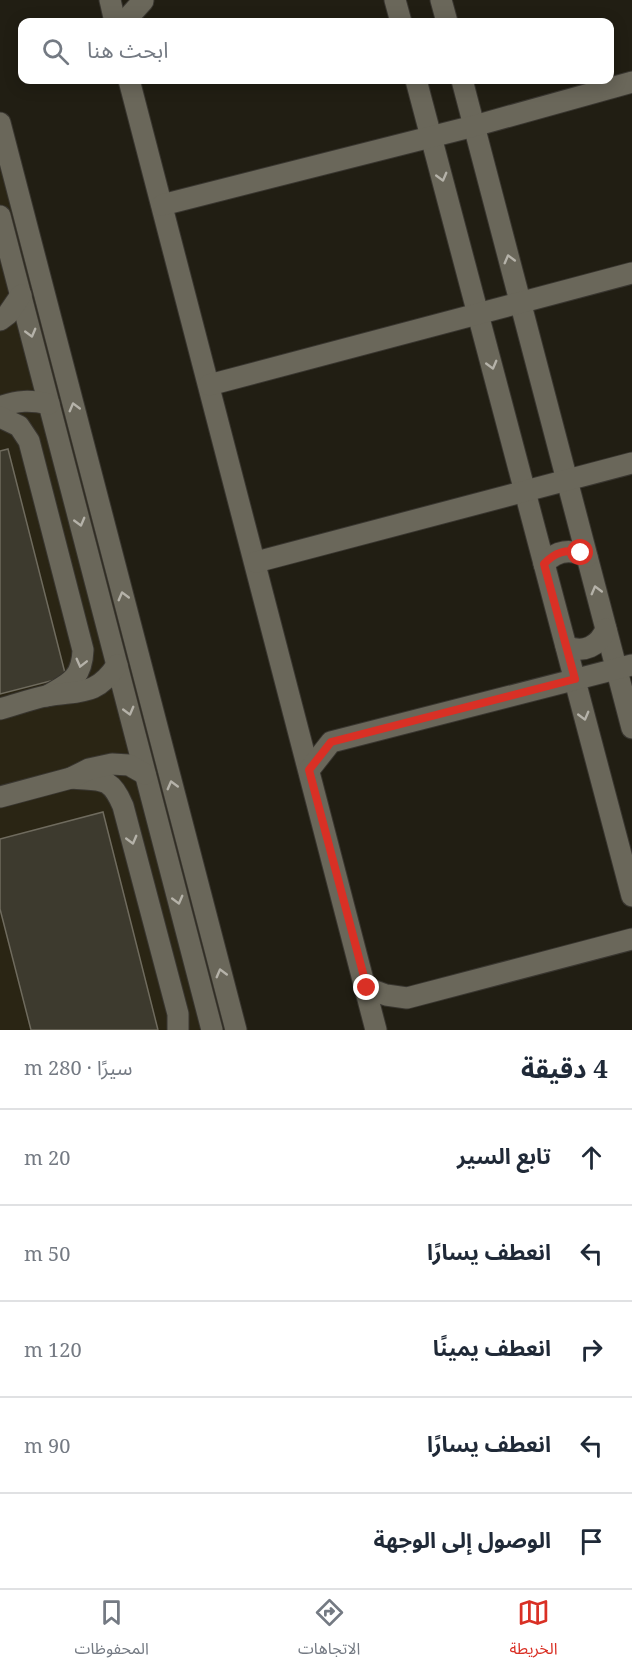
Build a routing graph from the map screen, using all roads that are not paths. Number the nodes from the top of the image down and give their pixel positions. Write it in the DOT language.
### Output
graph roads {
  1 [pos="110,0"];
  2 [pos="142,0"];
  3 [pos="395,0"];
  4 [pos="441,0"];
  5 [pos="113,18"];
  6 [pos="127,18"];
  7 [pos="400,18"];
  8 [pos="446,18"];
  9 [pos="632,82"];
  10 [pos="130,84"];
  11 [pos="417,84"];
  12 [pos="463,84"];
  13 [pos="0,123"];
  14 [pos="474,126"];
  15 [pos="431,137"];
  16 [pos="162,205"];
  17 [pos="0,216"];
  18 [pos="632,273"];
  19 [pos="21,295"];
  20 [pos="520,303"];
  21 [pos="478,314"];
  22 [pos="0,320"];
  23 [pos="209,385"];
  24 [pos="49,404"];
  25 [pos="0,407"];
  26 [pos="0,417"];
  27 [pos="632,463"];
  28 [pos="567,480"];
  29 [pos="525,491"];
  30 [pos="587,557"];
  31 [pos="256,562"];
  32 [pos="544,564"];
  33 [pos="606,629"];
  34 [pos="566,646"];
  35 [pos="117,665"];
  36 [pos="624,667"];
  37 [pos="575,679"];
  38 [pos="47,696"];
  39 [pos="0,709"];
  40 [pos="299,726"];
  41 [pos="632,728"];
  42 [pos="331,742"];
  43 [pos="309,770"];
  44 [pos="145,774"];
  45 [pos="71,778"];
  46 [pos="0,797"];
  47 [pos="632,896"];
  48 [pos="632,939"];
  49 [pos="367,988"];
  50 [pos="407,998"];
  51 [pos="210,1028"];
  52 [pos="178,1030"];
  53 [pos="236,1030"];
  54 [pos="379,1030"];
  1 -- 5 [label="street"];
  2 -- 6 [label="street"];
  3 -- 7 [label="street"];
  4 -- 8 [label="street"];
  9 -- 14 [label="street"];
  10 -- 16 [label="street"];
  11 -- 15 [label="street"];
  12 -- 14 [label="street"];
  53 -- 13 [label="street, one-way"];
  14 -- 15 [label="street"];
  20 -- 14 [label="street, one-way"];
  15 -- 16 [label="street"];
  15 -- 21 [label="street, one-way"];
  16 -- 23 [label="street"];
  17 -- 19 [label="street"];
  18 -- 20 [label="street"];
  19 -- 22 [label="street"];
  19 -- 24 [label="street, one-way"];
  20 -- 21 [label="street"];
  20 -- 28 [label="street"];
  21 -- 23 [label="street"];
  21 -- 29 [label="street, one-way"];
  23 -- 31 [label="street"];
  24 -- 25 [label="street"];
  24 -- 35 [label="street, one-way"];
  26 -- 38 [label="street, one-way"];
  27 -- 28 [label="street"];
  28 -- 29 [label="street"];
  28 -- 30 [label="street"];
  29 -- 31 [label="street"];
  29 -- 32 [label="street"];
  30 -- 32 [label="street"];
  33 -- 30 [label="street, one-way"];
  31 -- 40 [label="street"];
  32 -- 34 [label="street"];
  33 -- 34 [label="street"];
  33 -- 36 [label="street"];
  34 -- 37 [label="street"];
  35 -- 38 [label="street"];
  35 -- 44 [label="street, one-way"];
  36 -- 37 [label="street"];
  36 -- 41 [label="street"];
  37 -- 42 [label="street"];
  37 -- 47 [label="street, one-way"];
  38 -- 39 [label="street"];
  40 -- 42 [label="street"];
  40 -- 43 [label="street"];
  42 -- 43 [label="street"];
  43 -- 49 [label="street"];
  44 -- 45 [label="street"];
  44 -- 51 [label="street, one-way"];
  45 -- 46 [label="street"];
  45 -- 52 [label="street, one-way"];
  48 -- 50 [label="street"];
  49 -- 50 [label="street"];
  49 -- 54 [label="street"];
  50 -- 54 [label="street"];
}
